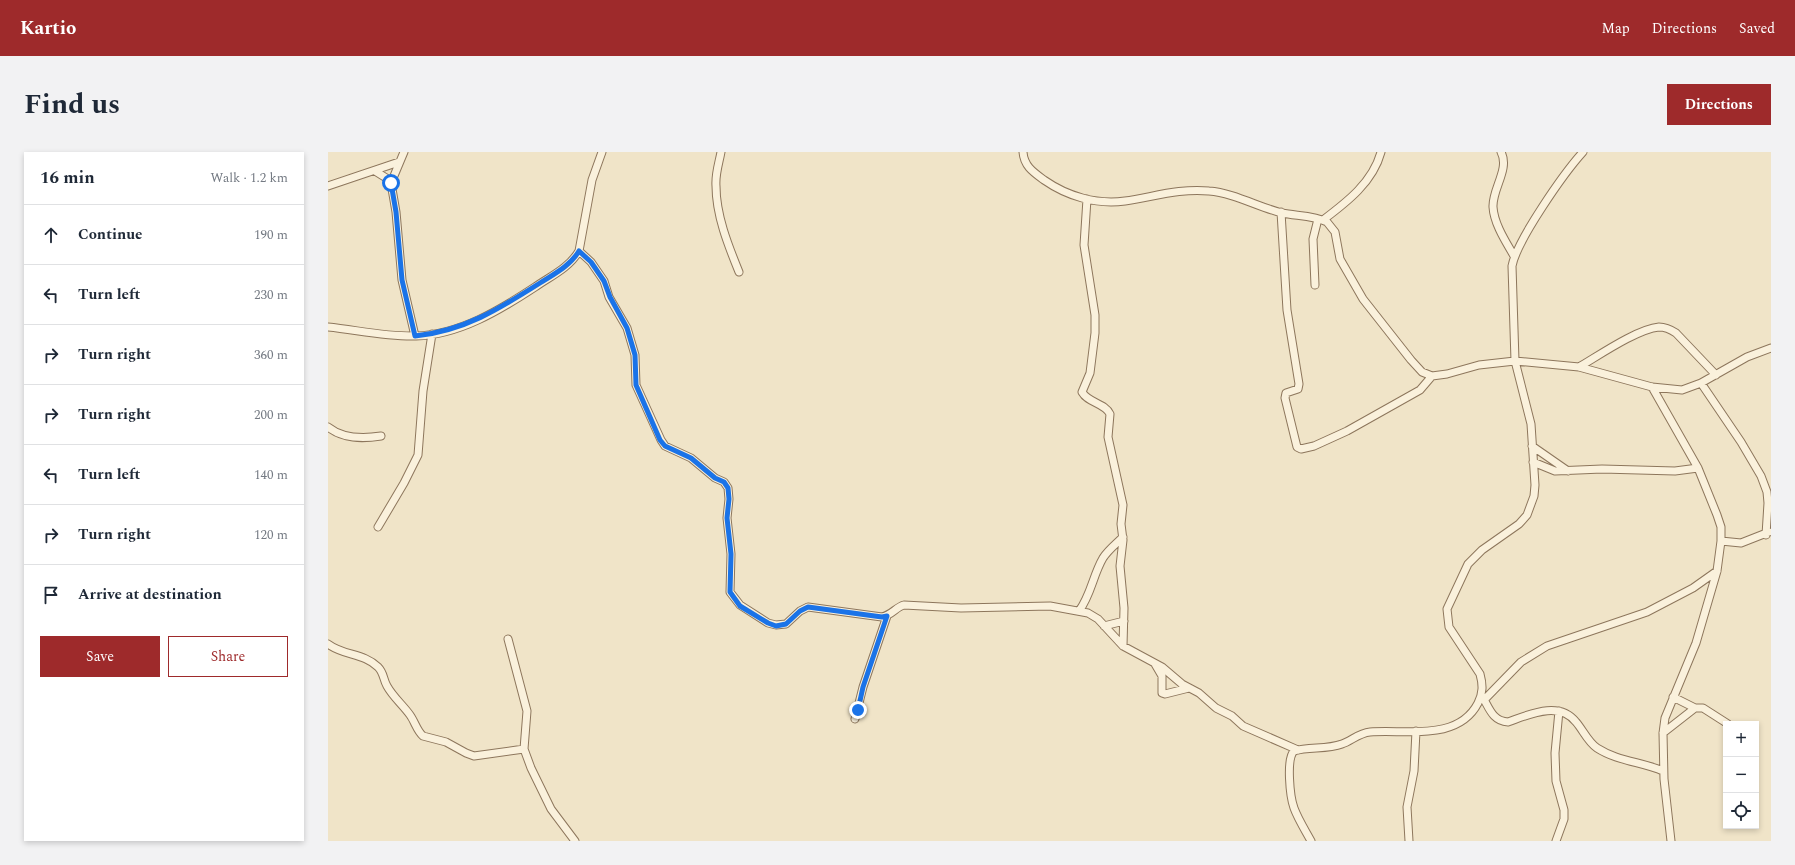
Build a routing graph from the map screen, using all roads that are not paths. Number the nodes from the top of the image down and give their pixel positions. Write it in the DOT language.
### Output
graph roads {
  1 [pos="404,152"];
  2 [pos="602,152"];
  3 [pos="721,152"];
  4 [pos="1023,152"];
  5 [pos="1381,152"];
  6 [pos="1501,152"];
  7 [pos="1583,152"];
  8 [pos="399,162"];
  9 [pos="375,171"];
  10 [pos="391,182"];
  11 [pos="328,186"];
  12 [pos="1087,199"];
  13 [pos="1281,212"];
  14 [pos="1321,219"];
  15 [pos="579,251"];
  16 [pos="1514,256"];
  17 [pos="739,272"];
  18 [pos="1315,285"];
  19 [pos="328,327"];
  20 [pos="432,334"];
  21 [pos="415,336"];
  22 [pos="1771,348"];
  23 [pos="1515,361"];
  24 [pos="1579,368"];
  25 [pos="1716,375"];
  26 [pos="1432,376"];
  27 [pos="1701,383"];
  28 [pos="1652,387"];
  29 [pos="328,427"];
  30 [pos="381,436"];
  31 [pos="1532,446"];
  32 [pos="1533,462"];
  33 [pos="1698,468"];
  34 [pos="1570,472"];
  35 [pos="378,527"];
  36 [pos="1768,533"];
  37 [pos="1123,537"];
  38 [pos="1721,541"];
  39 [pos="1717,571"];
  40 [pos="1079,611"];
  41 [pos="887,616"];
  42 [pos="1124,621"];
  43 [pos="1104,626"];
  44 [pos="508,639"];
  45 [pos="328,644"];
  46 [pos="1123,646"];
  47 [pos="1155,664"];
  48 [pos="1189,688"];
  49 [pos="1673,697"];
  50 [pos="1483,698"];
  51 [pos="1695,708"];
  52 [pos="1559,711"];
  53 [pos="856,719"];
  54 [pos="1723,721"];
  55 [pos="1416,731"];
  56 [pos="1663,733"];
  57 [pos="1287,744"];
  58 [pos="524,749"];
  59 [pos="1298,750"];
  60 [pos="1290,756"];
  61 [pos="1663,771"];
  62 [pos="575,841"];
  63 [pos="1311,841"];
  64 [pos="1409,841"];
  65 [pos="1556,841"];
  66 [pos="1671,841"];
  1 -- 8 [label="street"];
  2 -- 15 [label="street"];
  3 -- 17 [label="street"];
  4 -- 12 [label="street"];
  5 -- 14 [label="street"];
  6 -- 16 [label="street"];
  7 -- 16 [label="street"];
  8 -- 9 [label="street"];
  8 -- 10 [label="street"];
  9 -- 10 [label="street"];
  9 -- 11 [label="street"];
  10 -- 21 [label="street"];
  12 -- 13 [label="street"];
  12 -- 37 [label="street"];
  13 -- 14 [label="street"];
  13 -- 26 [label="street"];
  14 -- 18 [label="street"];
  14 -- 26 [label="street"];
  15 -- 20 [label="street"];
  15 -- 41 [label="street"];
  16 -- 23 [label="street"];
  19 -- 21 [label="street"];
  20 -- 21 [label="street"];
  20 -- 35 [label="street"];
  22 -- 25 [label="street"];
  23 -- 24 [label="street"];
  23 -- 26 [label="street"];
  23 -- 31 [label="street"];
  24 -- 25 [label="street"];
  24 -- 28 [label="street"];
  25 -- 27 [label="street"];
  27 -- 28 [label="street"];
  27 -- 36 [label="street"];
  28 -- 33 [label="street"];
  29 -- 30 [label="street"];
  31 -- 32 [label="street"];
  31 -- 34 [label="street"];
  32 -- 34 [label="street"];
  32 -- 50 [label="street"];
  33 -- 34 [label="street"];
  33 -- 38 [label="street"];
  36 -- 38 [label="street"];
  37 -- 40 [label="street"];
  37 -- 42 [label="street"];
  38 -- 39 [label="street"];
  39 -- 49 [label="street"];
  39 -- 50 [label="street"];
  40 -- 41 [label="street"];
  40 -- 43 [label="street"];
  41 -- 53 [label="street"];
  42 -- 43 [label="street"];
  42 -- 46 [label="street"];
  43 -- 46 [label="street"];
  44 -- 58 [label="street"];
  45 -- 58 [label="street"];
  46 -- 47 [label="street"];
  47 -- 48 [label="street"];
  47 -- 48 [label="street"];
  48 -- 57 [label="street"];
  49 -- 51 [label="street"];
  49 -- 56 [label="street"];
  50 -- 52 [label="street"];
  50 -- 55 [label="street"];
  51 -- 54 [label="street"];
  51 -- 56 [label="street"];
  52 -- 61 [label="street"];
  52 -- 65 [label="street"];
  55 -- 59 [label="street"];
  55 -- 64 [label="street"];
  56 -- 61 [label="street"];
  57 -- 59 [label="street"];
  57 -- 60 [label="street"];
  58 -- 62 [label="street"];
  59 -- 60 [label="street"];
  60 -- 63 [label="street"];
  61 -- 66 [label="street"];
}
